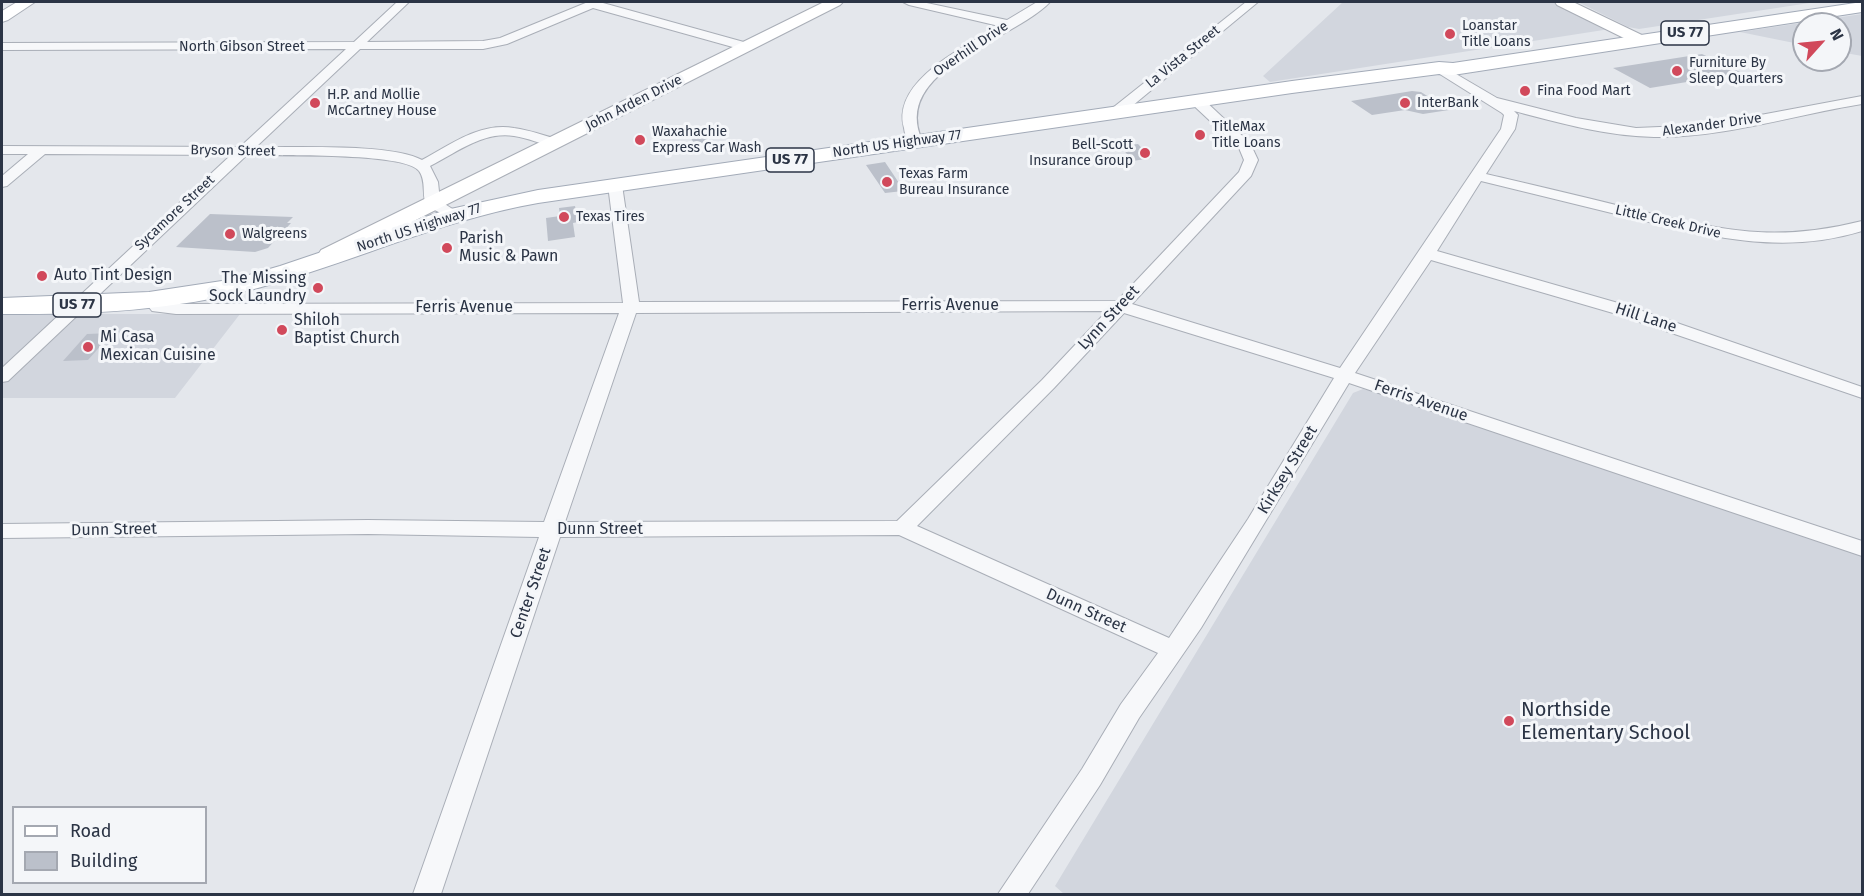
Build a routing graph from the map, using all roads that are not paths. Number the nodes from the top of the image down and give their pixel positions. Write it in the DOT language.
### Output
graph roads {
  1 [pos="27,2"];
  2 [pos="403,2"];
  3 [pos="835,2"];
  4 [pos="909,2"];
  5 [pos="1044,2"];
  6 [pos="1252,2"];
  7 [pos="1563,2"];
  8 [pos="1849,2"];
  9 [pos="595,3"];
  10 [pos="1863,7"];
  11 [pos="2,17"];
  12 [pos="1008,24"];
  13 [pos="1635,37"];
  14 [pos="2,46"];
  15 [pos="354,47"];
  16 [pos="747,47"];
  17 [pos="1439,68"];
  18 [pos="1492,100"];
  19 [pos="1863,100"];
  20 [pos="1197,101"];
  21 [pos="1115,113"];
  22 [pos="916,142"];
  23 [pos="555,143"];
  24 [pos="2,150"];
  25 [pos="41,150"];
  26 [pos="242,150"];
  27 [pos="422,165"];
  28 [pos="1477,176"];
  29 [pos="2,183"];
  30 [pos="615,185"];
  31 [pos="432,202"];
  32 [pos="454,214"];
  33 [pos="1863,226"];
  34 [pos="1426,253"];
  35 [pos="307,267"];
  36 [pos="237,286"];
  37 [pos="152,301"];
  38 [pos="78,305"];
  39 [pos="2,306"];
  40 [pos="1120,306"];
  41 [pos="631,307"];
  42 [pos="254,308"];
  43 [pos="1346,376"];
  44 [pos="2,377"];
  45 [pos="1863,393"];
  46 [pos="902,528"];
  47 [pos="553,530"];
  48 [pos="2,531"];
  49 [pos="1863,549"];
  50 [pos="1172,649"];
  51 [pos="427,894"];
  52 [pos="1012,894"];
  1 -- 11 [label="street"];
  2 -- 15 [label="street, Sycamore Street"];
  3 -- 16 [label="street, John Arden Drive"];
  4 -- 12 [label="street"];
  5 -- 12 [label="street, Overhill Drive"];
  6 -- 21 [label="street, La Vista Street"];
  7 -- 13 [label="street"];
  8 -- 13 [label="main road, North US Highway 77 / US 77"];
  9 -- 15 [label="street, North Gibson Street"];
  9 -- 16 [label="street"];
  10 -- 13 [label="main road, North US Highway 77 / US 77"];
  12 -- 22 [label="street, Overhill Drive"];
  13 -- 17 [label="main road, North US Highway 77 / US 77"];
  14 -- 15 [label="street, North Gibson Street"];
  15 -- 26 [label="street, Sycamore Street"];
  16 -- 23 [label="street, John Arden Drive"];
  17 -- 18 [label="street, Kirksey Street"];
  17 -- 20 [label="main road, North US Highway 77 / US 77"];
  18 -- 19 [label="street, Alexander Drive"];
  18 -- 28 [label="street, Kirksey Street"];
  20 -- 21 [label="main road, North US Highway 77 / US 77"];
  20 -- 40 [label="street, Lynn Street"];
  21 -- 22 [label="main road, North US Highway 77 / US 77"];
  22 -- 30 [label="main road, North US Highway 77 / US 77"];
  23 -- 27 [label="street"];
  23 -- 31 [label="street, John Arden Drive"];
  24 -- 25 [label="street, Bryson Street"];
  25 -- 26 [label="street, Bryson Street"];
  25 -- 29 [label="street"];
  26 -- 27 [label="street, Bryson Street"];
  26 -- 38 [label="street, Sycamore Street"];
  27 -- 31 [label="street"];
  28 -- 33 [label="street, Little Creek Drive"];
  28 -- 34 [label="street, Kirksey Street"];
  30 -- 32 [label="main road, North US Highway 77 / US 77"];
  30 -- 41 [label="street, Center Street"];
  31 -- 32 [label="street"];
  31 -- 35 [label="street"];
  32 -- 35 [label="main road, North US Highway 77 / US 77"];
  34 -- 43 [label="street, Kirksey Street"];
  34 -- 45 [label="street, Hill Lane"];
  35 -- 36 [label="main road, North US Highway 77 / US 77"];
  36 -- 37 [label="main road, North US Highway 77 / US 77"];
  36 -- 42 [label="street"];
  37 -- 38 [label="main road, Ferris Avenue / US 77"];
  37 -- 42 [label="street, Ferris Avenue"];
  38 -- 39 [label="main road, Ferris Avenue / US 77"];
  38 -- 44 [label="street, Sycamore Street"];
  40 -- 41 [label="street, Ferris Avenue"];
  40 -- 43 [label="street, Ferris Avenue"];
  40 -- 46 [label="street, Lynn Street"];
  41 -- 42 [label="street, Ferris Avenue"];
  41 -- 47 [label="street, Center Street"];
  43 -- 49 [label="street, Ferris Avenue"];
  43 -- 50 [label="street, Kirksey Street"];
  46 -- 47 [label="street, Dunn Street"];
  46 -- 50 [label="street, Dunn Street"];
  47 -- 48 [label="street, Dunn Street"];
  47 -- 51 [label="street, Center Street"];
  50 -- 52 [label="street, Kirksey Street"];
}
